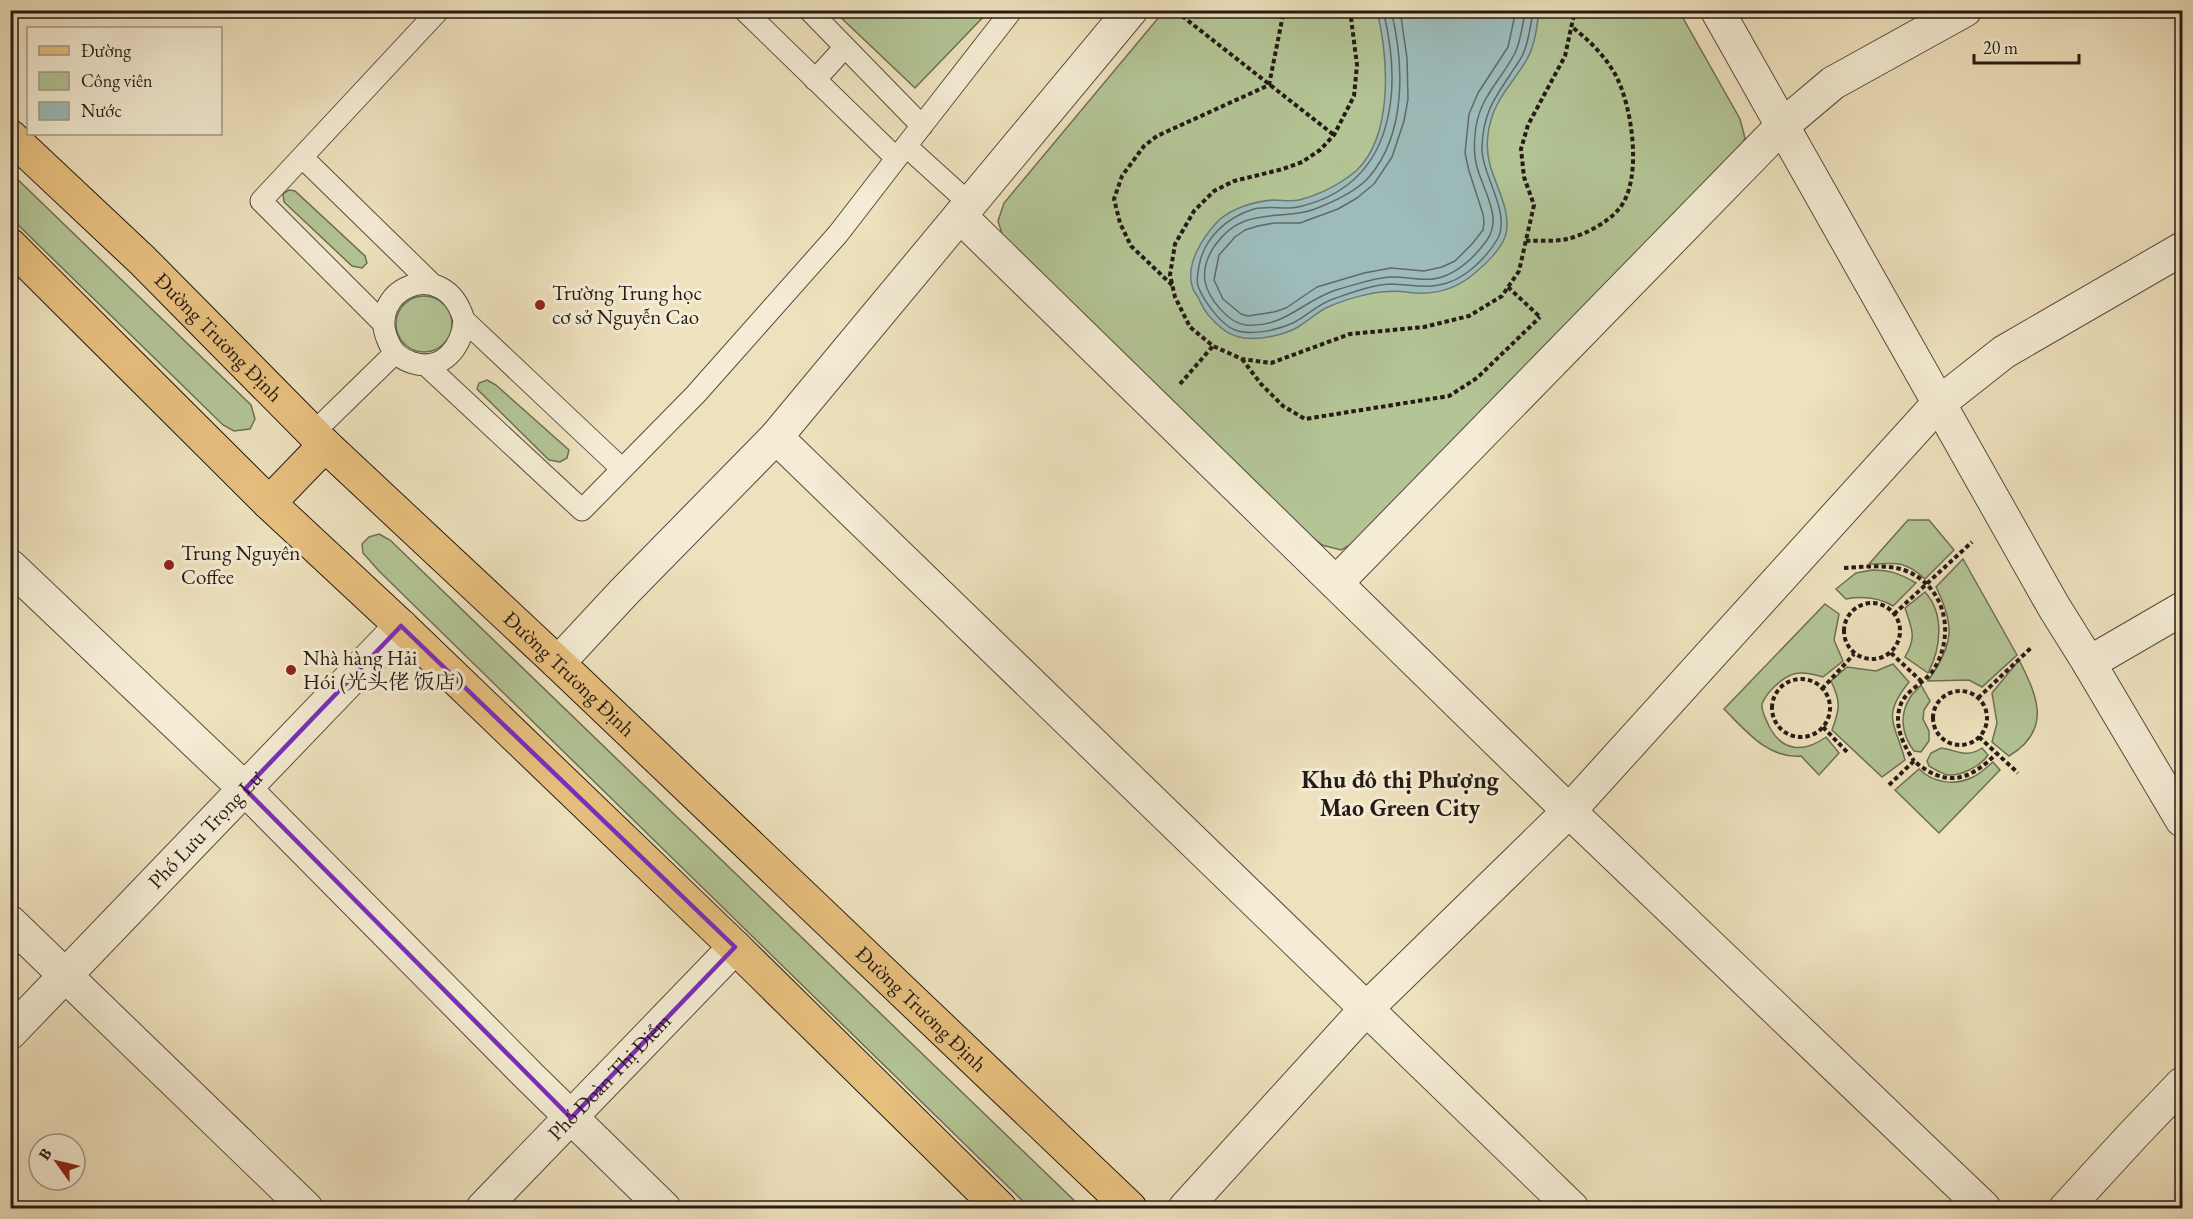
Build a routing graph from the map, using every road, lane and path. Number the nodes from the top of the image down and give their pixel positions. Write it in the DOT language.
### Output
graph roads {
  1 [pos="439,10"];
  2 [pos="808,10"];
  3 [pos="1012,10"];
  4 [pos="1131,10"];
  5 [pos="1284,10"];
  6 [pos="1350,10"];
  7 [pos="1575,10"];
  8 [pos="1717,10"];
  9 [pos="1965,10"];
  10 [pos="753,14"];
  11 [pos="1182,16"];
  12 [pos="1572,27"];
  13 [pos="845,47"];
  14 [pos="815,80"];
  15 [pos="1269,84"];
  16 [pos="922,126"];
  17 [pos="1782,126"];
  18 [pos="1334,135"];
  19 [pos="10,136"];
  20 [pos="901,152"];
  21 [pos="302,158"];
  22 [pos="965,210"];
  23 [pos="1526,241"];
  24 [pos="10,245"];
  25 [pos="2182,249"];
  26 [pos="432,284"];
  27 [pos="1173,286"];
  28 [pos="1508,287"];
  29 [pos="1540,317"];
  30 [pos="464,320"];
  31 [pos="1546,322"];
  32 [pos="383,323"];
  33 [pos="1213,346"];
  34 [pos="395,352"];
  35 [pos="1242,359"];
  36 [pos="426,365"];
  37 [pos="1179,386"];
  38 [pos="1938,404"];
  39 [pos="776,438"];
  40 [pos="319,439"];
  41 [pos="622,469"];
  42 [pos="269,503"];
  43 [pos="1972,542"];
  44 [pos="10,566"];
  45 [pos="1845,567"];
  46 [pos="1336,584"];
  47 [pos="1927,584"];
  48 [pos="2182,609"];
  49 [pos="1894,614"];
  50 [pos="401,626"];
  51 [pos="2032,647"];
  52 [pos="1891,653"];
  53 [pos="1854,654"];
  54 [pos="558,663"];
  55 [pos="2089,663"];
  56 [pos="1922,681"];
  57 [pos="1822,689"];
  58 [pos="1978,698"];
  59 [pos="1823,727"];
  60 [pos="1979,737"];
  61 [pos="1996,753"];
  62 [pos="1849,754"];
  63 [pos="1914,761"];
  64 [pos="2018,773"];
  65 [pos="1890,785"];
  66 [pos="245,789"];
  67 [pos="1569,811"];
  68 [pos="2182,820"];
  69 [pos="10,922"];
  70 [pos="735,947"];
  71 [pos="66,975"];
  72 [pos="1366,1009"];
  73 [pos="10,1033"];
  74 [pos="2182,1084"];
  75 [pos="571,1118"];
  76 [pos="306,1209"];
  77 [pos="483,1209"];
  78 [pos="664,1209"];
  79 [pos="1000,1209"];
  80 [pos="1130,1209"];
  81 [pos="1185,1209"];
  82 [pos="1572,1209"];
  83 [pos="1984,1209"];
  84 [pos="2066,1209"];
  1 -- 21 [label="lane"];
  2 -- 13 [label="lane"];
  3 -- 16 [label="lane"];
  4 -- 22 [label="street"];
  5 -- 15 [label="path"];
  6 -- 18 [label="path"];
  7 -- 12 [label="path"];
  8 -- 17 [label="street"];
  9 -- 17 [label="street"];
  10 -- 14 [label="lane"];
  11 -- 15 [label="path"];
  12 -- 23 [label="path"];
  12 -- 23 [label="path"];
  13 -- 14 [label="lane"];
  13 -- 16 [label="lane"];
  14 -- 20 [label="lane"];
  15 -- 18 [label="path"];
  15 -- 27 [label="path"];
  16 -- 20 [label="lane"];
  17 -- 38 [label="street"];
  17 -- 46 [label="street"];
  18 -- 27 [label="path"];
  19 -- 40 [label="main road, Đường Trương Định"];
  20 -- 22 [label="lane"];
  20 -- 41 [label="lane"];
  21 -- 26 [label="lane"];
  21 -- 32 [label="lane"];
  22 -- 39 [label="street"];
  22 -- 46 [label="street"];
  23 -- 28 [label="path"];
  24 -- 42 [label="main road"];
  25 -- 38 [label="street"];
  26 -- 30 [label="lane"];
  26 -- 32 [label="lane"];
  27 -- 33 [label="path"];
  28 -- 29 [label="path"];
  28 -- 35 [label="path"];
  29 -- 31 [label="path"];
  29 -- 35 [label="path"];
  30 -- 36 [label="lane"];
  30 -- 41 [label="lane"];
  32 -- 34 [label="lane"];
  33 -- 35 [label="path"];
  33 -- 37 [label="path"];
  34 -- 36 [label="lane"];
  34 -- 40 [label="lane"];
  36 -- 41 [label="lane"];
  38 -- 55 [label="street"];
  38 -- 67 [label="street"];
  39 -- 54 [label="street"];
  39 -- 72 [label="street"];
  40 -- 42 [label="main road"];
  40 -- 54 [label="main road, Đường Trương Định"];
  42 -- 50 [label="main road"];
  43 -- 47 [label="path"];
  44 -- 66 [label="street"];
  45 -- 47 [label="path"];
  46 -- 67 [label="street"];
  47 -- 49 [label="path"];
  47 -- 56 [label="path"];
  48 -- 55 [label="street"];
  49 -- 52 [label="path"];
  49 -- 53 [label="path"];
  50 -- 66 [label="street, Phố Lưu Trọng Lư"];
  50 -- 70 [label="main road"];
  51 -- 58 [label="path"];
  52 -- 53 [label="path"];
  52 -- 56 [label="path"];
  53 -- 57 [label="path"];
  54 -- 80 [label="main road, Đường Trương Định"];
  55 -- 68 [label="street"];
  56 -- 63 [label="path"];
  57 -- 59 [label="path"];
  57 -- 59 [label="path"];
  58 -- 60 [label="path"];
  58 -- 60 [label="path"];
  59 -- 62 [label="path"];
  60 -- 61 [label="path"];
  61 -- 63 [label="path"];
  61 -- 64 [label="path"];
  63 -- 65 [label="path"];
  66 -- 71 [label="street, Phố Lưu Trọng Lư"];
  66 -- 75 [label="street"];
  67 -- 72 [label="street"];
  67 -- 83 [label="street"];
  69 -- 71 [label="street"];
  70 -- 75 [label="street, Phố Đoàn Thị Điểm"];
  70 -- 79 [label="main road"];
  71 -- 73 [label="street, Phố Lưu Trọng Lư"];
  71 -- 76 [label="street"];
  72 -- 81 [label="street"];
  72 -- 82 [label="street"];
  74 -- 84 [label="street"];
  75 -- 77 [label="street, Phố Đoàn Thị Điểm"];
  75 -- 78 [label="street"];
}
